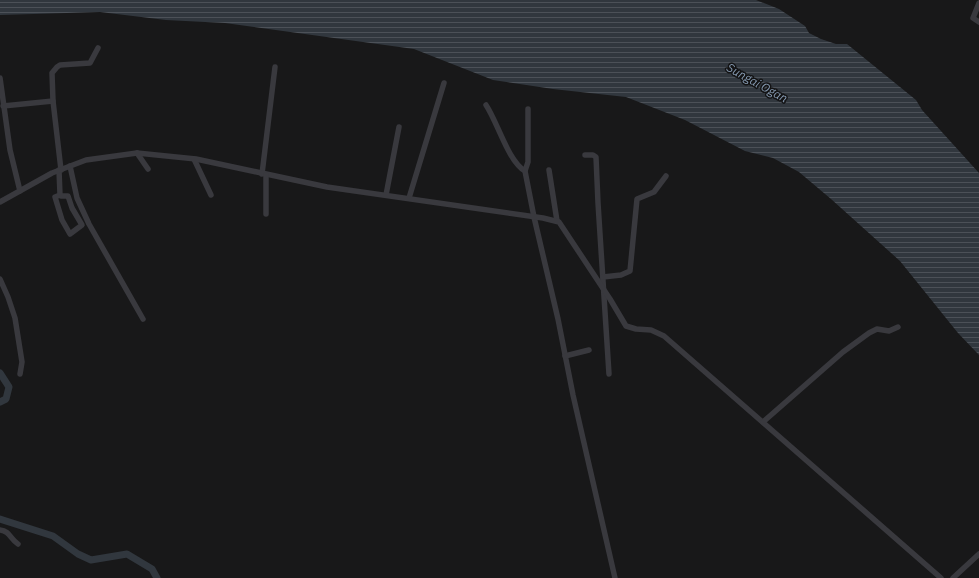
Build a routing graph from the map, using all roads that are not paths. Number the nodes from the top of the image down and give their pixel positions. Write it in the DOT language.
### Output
graph roads {
  1 [pos="979,3"];
  2 [pos="979,22"];
  3 [pos="98,48"];
  4 [pos="275,67"];
  5 [pos="0,78"];
  6 [pos="444,83"];
  7 [pos="53,101"];
  8 [pos="486,105"];
  9 [pos="528,109"];
  10 [pos="3,110"];
  11 [pos="399,127"];
  12 [pos="137,153"];
  13 [pos="585,155"];
  14 [pos="194,159"];
  15 [pos="70,166"];
  16 [pos="148,169"];
  17 [pos="60,170"];
  18 [pos="549,170"];
  19 [pos="525,171"];
  20 [pos="264,174"];
  21 [pos="666,176"];
  22 [pos="20,191"];
  23 [pos="60,195"];
  24 [pos="211,195"];
  25 [pos="386,195"];
  26 [pos="409,198"];
  27 [pos="0,202"];
  28 [pos="266,214"];
  29 [pos="534,217"];
  30 [pos="555,221"];
  31 [pos="603,278"];
  32 [pos="0,279"];
  33 [pos="604,290"];
  34 [pos="142,319"];
  35 [pos="898,327"];
  36 [pos="589,350"];
  37 [pos="567,356"];
  38 [pos="20,374"];
  39 [pos="610,374"];
  40 [pos="763,422"];
  41 [pos="0,530"];
  42 [pos="18,544"];
  43 [pos="979,554"];
  44 [pos="615,578"];
  45 [pos="941,578"];
  46 [pos="953,578"];
  1 -- 2 [label="street"];
  3 -- 7 [label="street"];
  4 -- 20 [label="street"];
  5 -- 10 [label="street"];
  6 -- 26 [label="street"];
  7 -- 10 [label="street"];
  7 -- 17 [label="street"];
  8 -- 19 [label="street"];
  9 -- 19 [label="street"];
  10 -- 22 [label="street"];
  11 -- 25 [label="street"];
  12 -- 14 [label="street"];
  12 -- 15 [label="street"];
  12 -- 16 [label="street"];
  13 -- 31 [label="street"];
  14 -- 20 [label="street"];
  14 -- 24 [label="street"];
  15 -- 17 [label="street"];
  15 -- 34 [label="street"];
  17 -- 22 [label="street"];
  17 -- 23 [label="street"];
  18 -- 30 [label="street"];
  19 -- 29 [label="street"];
  20 -- 25 [label="street"];
  20 -- 28 [label="street"];
  21 -- 31 [label="street"];
  22 -- 27 [label="street"];
  23 -- 23 [label="street"];
  25 -- 26 [label="street"];
  26 -- 29 [label="street"];
  29 -- 30 [label="street"];
  29 -- 37 [label="street"];
  30 -- 33 [label="street"];
  31 -- 33 [label="street"];
  32 -- 38 [label="street"];
  33 -- 39 [label="street"];
  33 -- 40 [label="street"];
  35 -- 40 [label="street"];
  36 -- 37 [label="street"];
  37 -- 44 [label="street"];
  40 -- 45 [label="street"];
  41 -- 42 [label="street"];
  43 -- 46 [label="street"];
}
